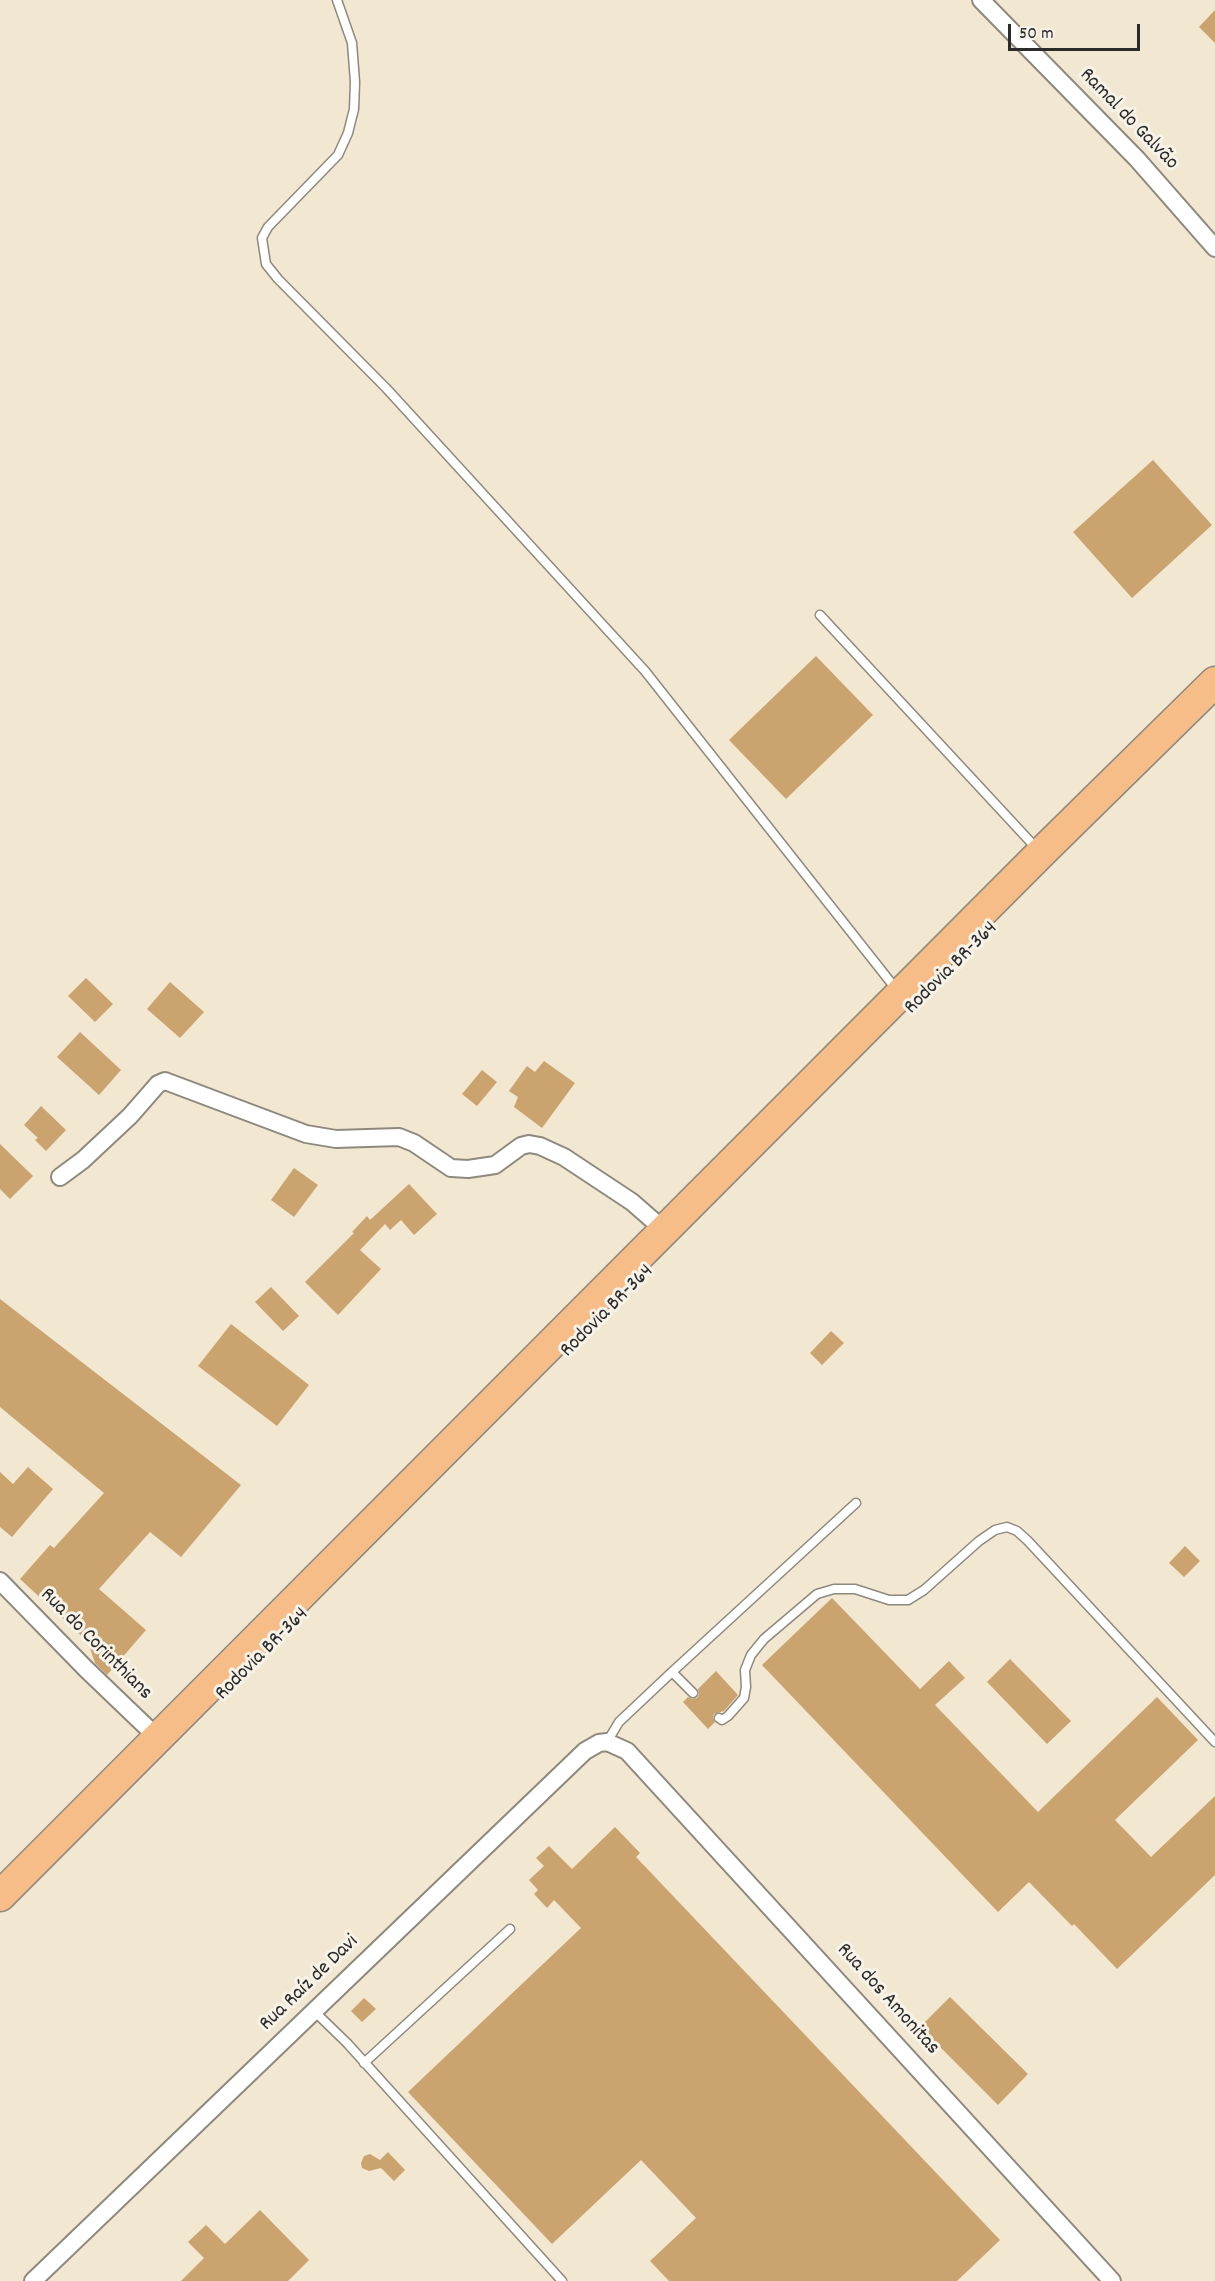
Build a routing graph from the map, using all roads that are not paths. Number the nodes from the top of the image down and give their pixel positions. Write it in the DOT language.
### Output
graph roads {
  1 [pos="338,0"];
  2 [pos="981,0"];
  3 [pos="1215,248"];
  4 [pos="820,615"];
  5 [pos="1215,682"];
  6 [pos="1215,707"];
  7 [pos="1041,853"];
  8 [pos="900,994"];
  9 [pos="60,1177"];
  10 [pos="664,1230"];
  11 [pos="856,1503"];
  12 [pos="0,1581"];
  13 [pos="672,1672"];
  14 [pos="693,1693"];
  15 [pos="719,1718"];
  16 [pos="159,1739"];
  17 [pos="607,1742"];
  18 [pos="1215,1742"];
  19 [pos="0,1896"];
  20 [pos="0,1917"];
  21 [pos="510,1929"];
  22 [pos="314,2011"];
  23 [pos="364,2063"];
  24 [pos="33,2281"];
  25 [pos="562,2281"];
  26 [pos="1112,2281"];
  1 -- 8 [label="lane"];
  2 -- 3 [label="street, Ramal do Galvão"];
  4 -- 7 [label="lane"];
  5 -- 7 [label="highway"];
  6 -- 20 [label="highway, Rodovia BR-364"];
  7 -- 8 [label="highway"];
  8 -- 10 [label="highway"];
  9 -- 10 [label="street"];
  10 -- 16 [label="highway"];
  11 -- 13 [label="lane"];
  12 -- 16 [label="street, Rua do Corinthians"];
  13 -- 14 [label="lane"];
  13 -- 17 [label="lane"];
  15 -- 18 [label="lane"];
  16 -- 19 [label="highway"];
  17 -- 22 [label="street, Rua Raíz de Davi"];
  17 -- 26 [label="street, Rua dos Amonitas"];
  21 -- 23 [label="lane"];
  22 -- 23 [label="lane"];
  22 -- 24 [label="street, Rua Raíz de Davi"];
  23 -- 25 [label="lane"];
}
